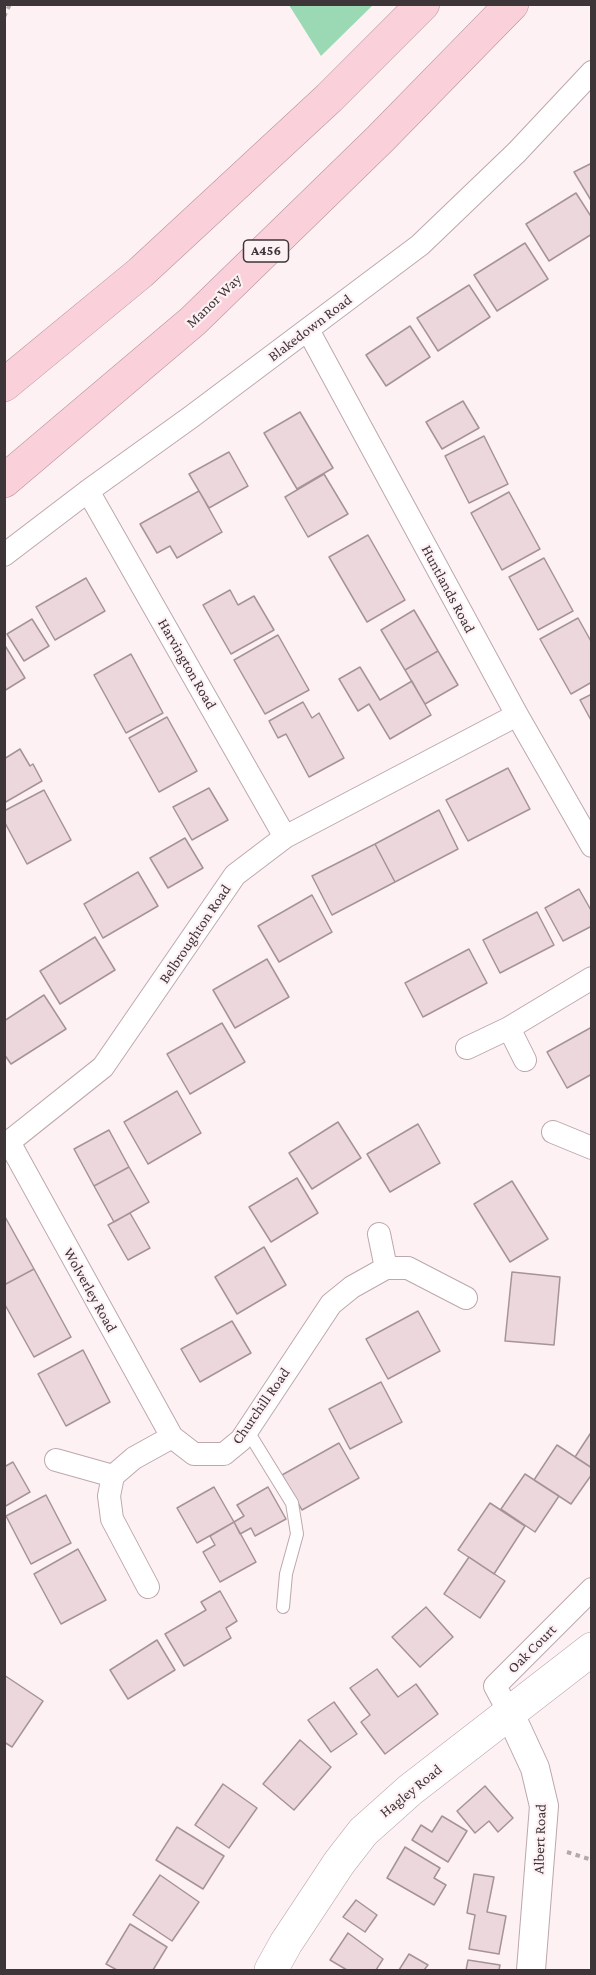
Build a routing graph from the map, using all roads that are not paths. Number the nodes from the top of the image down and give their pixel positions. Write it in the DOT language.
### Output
graph roads {
  1 [pos="423,4"];
  2 [pos="512,4"];
  3 [pos="591,72"];
  4 [pos="308,330"];
  5 [pos="4,385"];
  6 [pos="4,481"];
  7 [pos="88,491"];
  8 [pos="4,555"];
  9 [pos="517,715"];
  10 [pos="285,837"];
  11 [pos="591,846"];
  12 [pos="591,978"];
  13 [pos="509,1029"];
  14 [pos="467,1048"];
  15 [pos="525,1060"];
  16 [pos="553,1132"];
  17 [pos="7,1144"];
  18 [pos="591,1148"];
  19 [pos="379,1234"];
  20 [pos="386,1268"];
  21 [pos="466,1298"];
  22 [pos="247,1430"];
  23 [pos="172,1437"];
  24 [pos="56,1460"];
  25 [pos="113,1476"];
  26 [pos="148,1587"];
  27 [pos="591,1589"];
  28 [pos="283,1607"];
  29 [pos="591,1649"];
  30 [pos="510,1714"];
  31 [pos="271,1971"];
  32 [pos="531,1971"];
  1 -- 5 [label="highway"];
  2 -- 6 [label="highway, Manor Way / A456"];
  3 -- 4 [label="street, Blakedown Road"];
  4 -- 7 [label="street, Blakedown Road"];
  4 -- 9 [label="street, Huntlands Road"];
  7 -- 8 [label="street, Blakedown Road"];
  7 -- 10 [label="street, Harvington Road"];
  9 -- 10 [label="street, Belbroughton Road"];
  9 -- 11 [label="street, Huntlands Road"];
  10 -- 17 [label="street, Belbroughton Road"];
  12 -- 13 [label="street"];
  13 -- 14 [label="street"];
  13 -- 15 [label="street"];
  16 -- 18 [label="street"];
  17 -- 23 [label="street, Wolverley Road"];
  19 -- 20 [label="street"];
  20 -- 21 [label="street"];
  20 -- 22 [label="street, Churchill Road"];
  22 -- 23 [label="street, Churchill Road"];
  22 -- 28 [label="lane"];
  23 -- 25 [label="street"];
  24 -- 25 [label="street"];
  25 -- 26 [label="street"];
  27 -- 30 [label="street, Oak Court"];
  29 -- 30 [label="main road, Hagley Road"];
  30 -- 31 [label="main road, Hagley Road"];
  30 -- 32 [label="street, Albert Road"];
}
